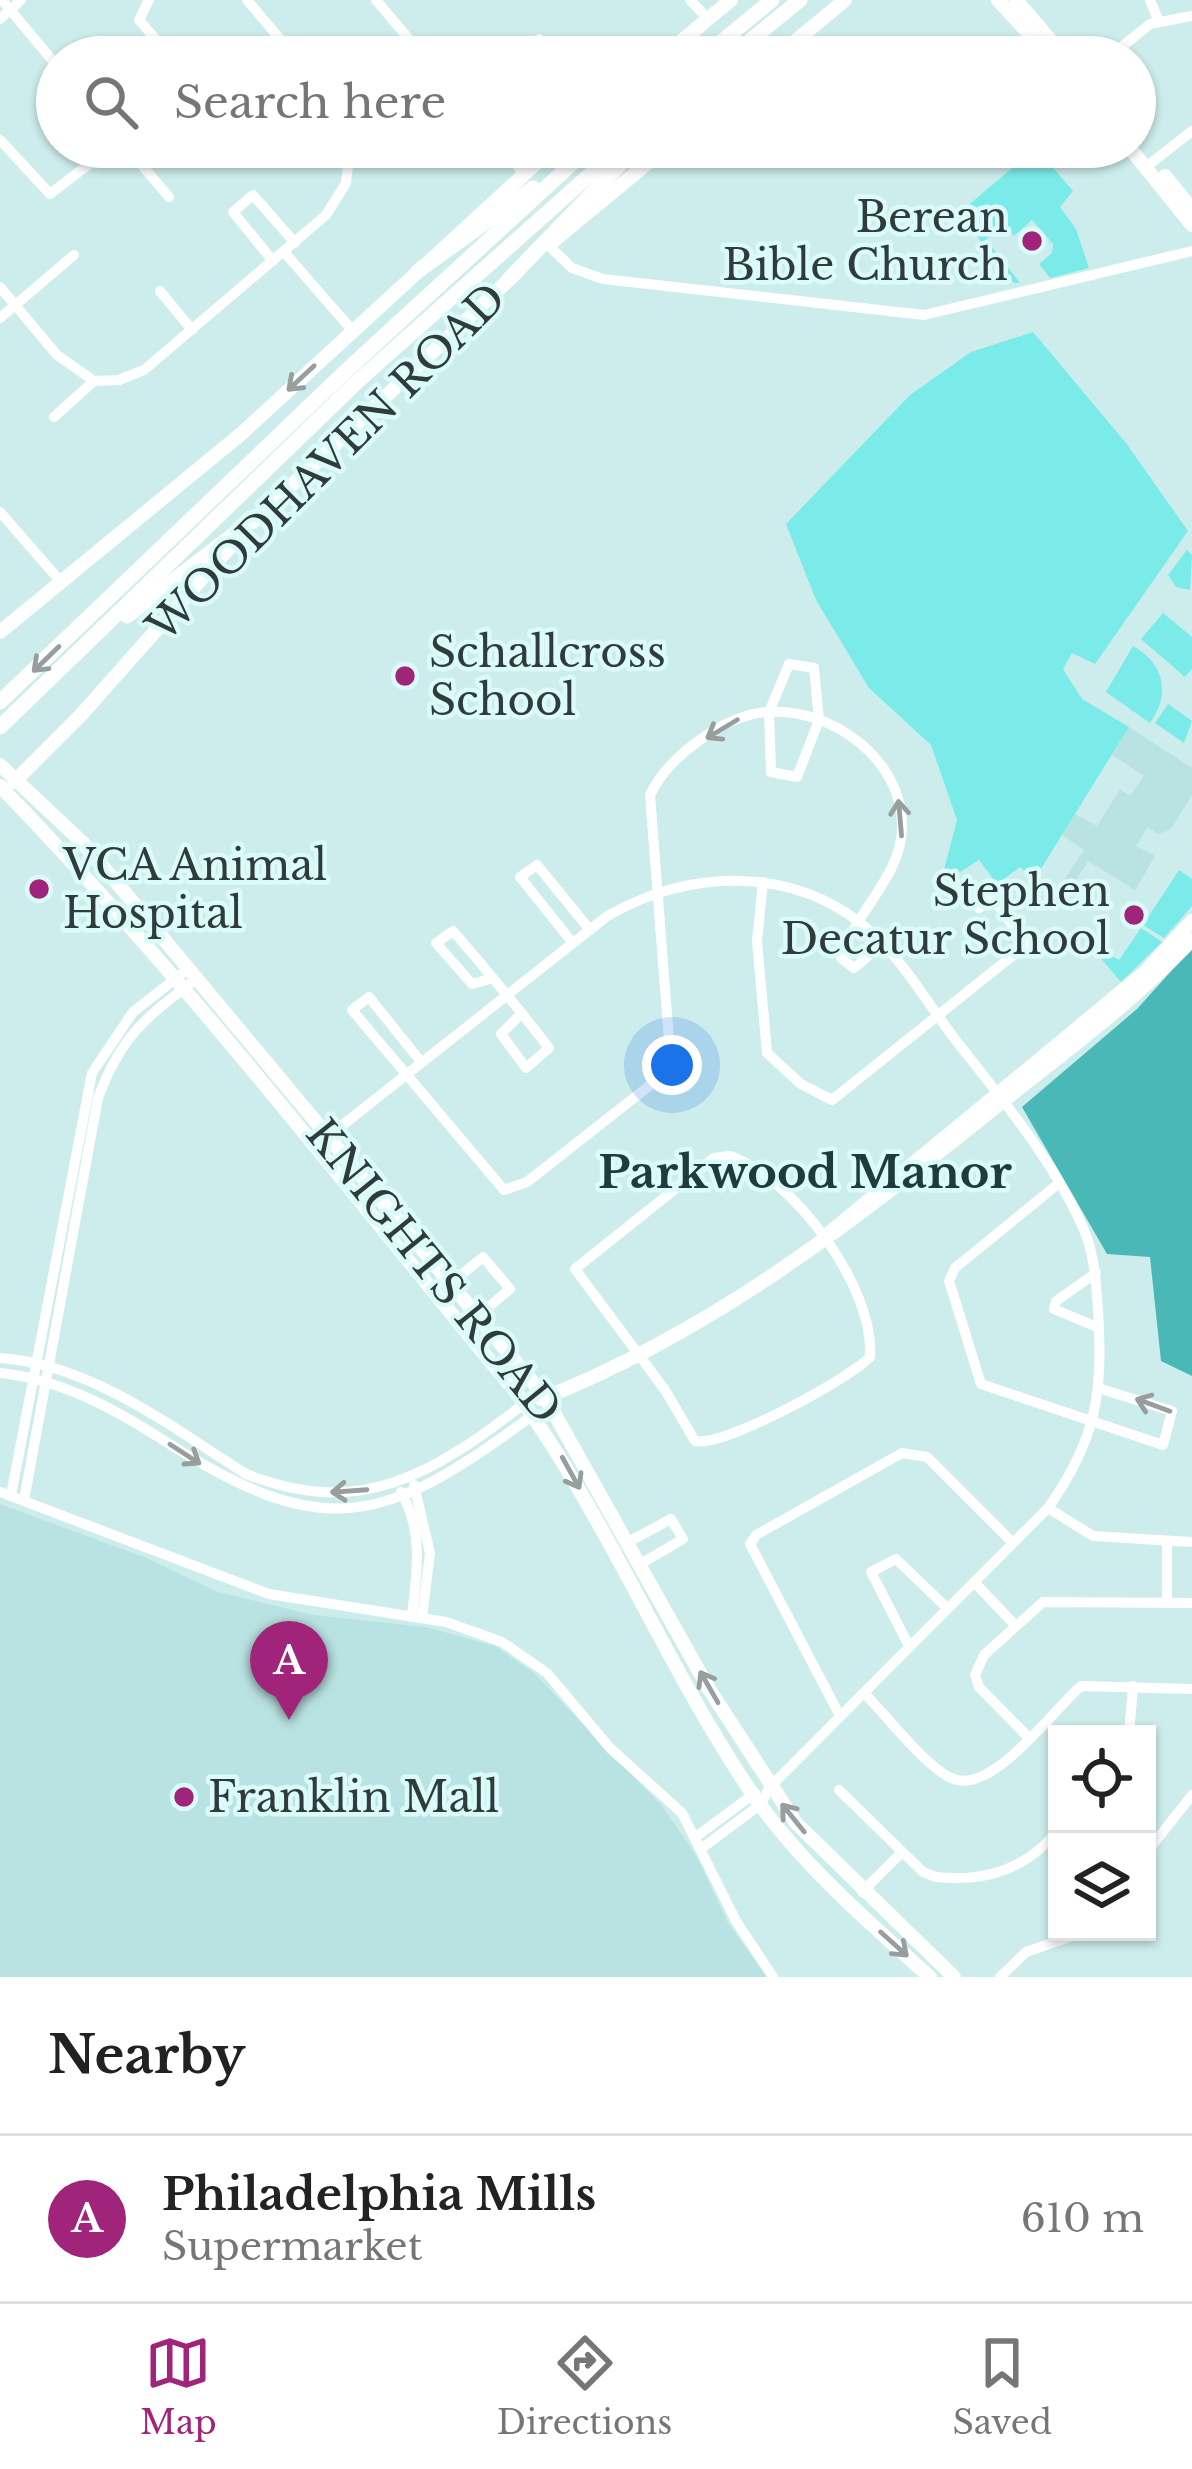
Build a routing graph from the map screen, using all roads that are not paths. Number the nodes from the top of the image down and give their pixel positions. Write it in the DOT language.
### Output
graph roads {
  1 [pos="21,0"];
  2 [pos="149,0"];
  3 [pos="247,0"];
  4 [pos="376,0"];
  5 [pos="690,0"];
  6 [pos="731,0"];
  7 [pos="772,0"];
  8 [pos="800,0"];
  9 [pos="845,0"];
  10 [pos="998,0"];
  11 [pos="1016,0"];
  12 [pos="1150,0"];
  13 [pos="4,10"];
  14 [pos="1192,16"];
  15 [pos="708,19"];
  16 [pos="1159,22"];
  17 [pos="153,36"];
  18 [pos="277,36"];
  19 [pos="406,36"];
  20 [pos="687,36"];
  21 [pos="728,36"];
  22 [pos="756,36"];
  23 [pos="801,36"];
  24 [pos="1031,36"];
  25 [pos="1046,36"];
  26 [pos="1139,36"];
  27 [pos="36,44"];
  28 [pos="1192,130"];
  29 [pos="0,140"];
  30 [pos="1156,158"];
  31 [pos="84,168"];
  32 [pos="144,168"];
  33 [pos="349,168"];
  34 [pos="519,168"];
  35 [pos="529,168"];
  36 [pos="561,168"];
  37 [pos="567,168"];
  38 [pos="596,168"];
  39 [pos="615,168"];
  40 [pos="642,168"];
  41 [pos="1152,168"];
  42 [pos="1153,168"];
  43 [pos="523,173"];
  44 [pos="169,197"];
  45 [pos="1192,209"];
  46 [pos="1192,225"];
  47 [pos="296,243"];
  48 [pos="549,245"];
  49 [pos="1192,251"];
  50 [pos="74,255"];
  51 [pos="279,256"];
  52 [pos="418,271"];
  53 [pos="509,279"];
  54 [pos="0,286"];
  55 [pos="160,291"];
  56 [pos="16,305"];
  57 [pos="0,318"];
  58 [pos="192,330"];
  59 [pos="352,330"];
  60 [pos="94,381"];
  61 [pos="54,417"];
  62 [pos="0,512"];
  63 [pos="258,516"];
  64 [pos="61,582"];
  65 [pos="0,632"];
  66 [pos="65,667"];
  67 [pos="0,702"];
  68 [pos="769,712"];
  69 [pos="819,720"];
  70 [pos="0,727"];
  71 [pos="4,781"];
  72 [pos="763,882"];
  73 [pos="657,891"];
  74 [pos="979,908"];
  75 [pos="1192,921"];
  76 [pos="859,924"];
  77 [pos="590,930"];
  78 [pos="1192,940"];
  79 [pos="572,942"];
  80 [pos="882,945"];
  81 [pos="493,978"];
  82 [pos="185,979"];
  83 [pos="508,995"];
  84 [pos="522,1013"];
  85 [pos="937,1017"];
  86 [pos="421,1062"];
  87 [pos="407,1075"];
  88 [pos="1000,1097"];
  89 [pos="325,1139"];
  90 [pos="1058,1184"];
  91 [pos="824,1239"];
  92 [pos="1096,1273"];
  93 [pos="451,1284"];
  94 [pos="478,1316"];
  95 [pos="1099,1328"];
  96 [pos="638,1354"];
  97 [pos="0,1358"];
  98 [pos="42,1363"];
  99 [pos="0,1373"];
  100 [pos="39,1378"];
  101 [pos="1101,1388"];
  102 [pos="545,1397"];
  103 [pos="529,1409"];
  104 [pos="1093,1425"];
  105 [pos="414,1484"];
  106 [pos="400,1490"];
  107 [pos="6,1494"];
  108 [pos="24,1500"];
  109 [pos="1048,1508"];
  110 [pos="630,1541"];
  111 [pos="1167,1541"];
  112 [pos="1012,1542"];
  113 [pos="1192,1542"];
  114 [pos="642,1563"];
  115 [pos="625,1572"];
  116 [pos="974,1582"];
  117 [pos="1167,1602"];
  118 [pos="1192,1603"];
  119 [pos="947,1608"];
  120 [pos="417,1616"];
  121 [pos="1014,1624"];
  122 [pos="910,1646"];
  123 [pos="1133,1686"];
  124 [pos="1192,1690"];
  125 [pos="864,1693"];
  126 [pos="841,1716"];
  127 [pos="1131,1725"];
  128 [pos="1028,1737"];
  129 [pos="769,1787"];
  130 [pos="839,1790"];
  131 [pos="1192,1795"];
  132 [pos="757,1799"];
  133 [pos="1055,1833"];
  134 [pos="1156,1841"];
  135 [pos="700,1842"];
  136 [pos="902,1852"];
  137 [pos="866,1895"];
  138 [pos="857,1912"];
  139 [pos="1058,1941"];
  140 [pos="773,1977"];
  141 [pos="930,1977"];
  142 [pos="955,1977"];
  143 [pos="1000,1977"];
  1 -- 13 [label="street"];
  2 -- 17 [label="street"];
  3 -- 18 [label="street"];
  4 -- 19 [label="street"];
  5 -- 15 [label="street"];
  6 -- 15 [label="main road"];
  7 -- 21 [label="highway"];
  8 -- 22 [label="highway"];
  9 -- 23 [label="main road"];
  10 -- 24 [label="main road"];
  11 -- 25 [label="main road"];
  12 -- 16 [label="street"];
  13 -- 27 [label="street"];
  14 -- 16 [label="street"];
  15 -- 20 [label="main road"];
  16 -- 26 [label="street"];
  28 -- 30 [label="street"];
  29 -- 31 [label="street"];
  32 -- 44 [label="street"];
  33 -- 47 [label="street"];
  34 -- 43 [label="street"];
  35 -- 43 [label="main road, WOODHAVEN ROAD"];
  36 -- 52 [label="highway"];
  37 -- 67 [label="highway, WOODHAVEN ROAD, one-way"];
  38 -- 66 [label="highway, WOODHAVEN ROAD"];
  39 -- 53 [label="highway"];
  40 -- 48 [label="main road, WOODHAVEN ROAD"];
  41 -- 46 [label="main road"];
  42 -- 45 [label="main road"];
  43 -- 52 [label="main road, WOODHAVEN ROAD"];
  47 -- 51 [label="street"];
  47 -- 51 [label="street"];
  48 -- 49 [label="street"];
  48 -- 53 [label="main road, WOODHAVEN ROAD"];
  50 -- 56 [label="street"];
  51 -- 58 [label="street"];
  51 -- 59 [label="street"];
  52 -- 59 [label="main road, WOODHAVEN ROAD"];
  53 -- 63 [label="main road, WOODHAVEN ROAD"];
  54 -- 56 [label="street"];
  55 -- 58 [label="street"];
  56 -- 57 [label="street"];
  56 -- 60 [label="street"];
  58 -- 60 [label="street"];
  59 -- 64 [label="main road, WOODHAVEN ROAD, one-way"];
  60 -- 61 [label="street"];
  62 -- 64 [label="street"];
  63 -- 66 [label="highway"];
  63 -- 71 [label="main road, WOODHAVEN ROAD"];
  64 -- 65 [label="main road, WOODHAVEN ROAD"];
  66 -- 70 [label="highway, WOODHAVEN ROAD"];
  68 -- 69 [label="street"];
  68 -- 69 [label="street"];
  68 -- 69 [label="street"];
  68 -- 73 [label="street, one-way"];
  76 -- 69 [label="street, one-way"];
  71 -- 82 [label="main road, KNIGHTS ROAD"];
  72 -- 73 [label="street"];
  72 -- 76 [label="street"];
  72 -- 85 [label="street"];
  73 -- 77 [label="street"];
  73 -- 87 [label="street"];
  74 -- 85 [label="street"];
  75 -- 88 [label="main road"];
  76 -- 80 [label="street"];
  76 -- 80 [label="street"];
  77 -- 79 [label="street"];
  77 -- 79 [label="street"];
  78 -- 88 [label="main road"];
  79 -- 83 [label="street"];
  80 -- 85 [label="street"];
  81 -- 81 [label="street"];
  81 -- 83 [label="street"];
  82 -- 89 [label="main road, KNIGHTS ROAD"];
  82 -- 98 [label="street"];
  82 -- 103 [label="main road, KNIGHTS ROAD"];
  83 -- 84 [label="street"];
  83 -- 86 [label="street"];
  84 -- 84 [label="street"];
  85 -- 88 [label="street"];
  86 -- 87 [label="street"];
  86 -- 87 [label="street"];
  87 -- 89 [label="street"];
  88 -- 90 [label="street"];
  88 -- 91 [label="main road"];
  89 -- 93 [label="main road, KNIGHTS ROAD"];
  90 -- 92 [label="street"];
  90 -- 104 [label="street"];
  91 -- 96 [label="main road"];
  91 -- 96 [label="street"];
  91 -- 96 [label="street"];
  92 -- 95 [label="street"];
  92 -- 95 [label="street"];
  93 -- 94 [label="main road, KNIGHTS ROAD"];
  93 -- 94 [label="street"];
  94 -- 102 [label="main road, KNIGHTS ROAD"];
  95 -- 101 [label="street"];
  96 -- 102 [label="main road"];
  97 -- 98 [label="street"];
  98 -- 100 [label="street"];
  106 -- 98 [label="street, one-way"];
  99 -- 100 [label="street"];
  100 -- 106 [label="street, one-way"];
  100 -- 107 [label="street"];
  100 -- 108 [label="street"];
  101 -- 104 [label="street"];
  104 -- 101 [label="street, one-way"];
  102 -- 103 [label="main road"];
  102 -- 110 [label="main road, KNIGHTS ROAD"];
  103 -- 105 [label="street"];
  103 -- 115 [label="main road, KNIGHTS ROAD, one-way"];
  104 -- 109 [label="street"];
  105 -- 106 [label="street"];
  105 -- 120 [label="street"];
  106 -- 120 [label="street"];
  107 -- 108 [label="street"];
  108 -- 120 [label="street"];
  109 -- 111 [label="street"];
  109 -- 112 [label="street"];
  110 -- 114 [label="main road, KNIGHTS ROAD"];
  110 -- 114 [label="street"];
  111 -- 113 [label="street"];
  111 -- 117 [label="street"];
  112 -- 116 [label="street"];
  112 -- 126 [label="street"];
  114 -- 115 [label="main road"];
  129 -- 114 [label="main road, KNIGHTS ROAD, one-way"];
  115 -- 132 [label="main road, KNIGHTS ROAD"];
  116 -- 119 [label="street"];
  116 -- 121 [label="street"];
  117 -- 118 [label="street"];
  117 -- 121 [label="street"];
  119 -- 122 [label="street"];
  119 -- 122 [label="street"];
  120 -- 135 [label="street"];
  121 -- 128 [label="street"];
  122 -- 125 [label="street"];
  123 -- 124 [label="street"];
  123 -- 127 [label="street"];
  123 -- 128 [label="street"];
  125 -- 126 [label="street"];
  125 -- 128 [label="street"];
  126 -- 129 [label="street"];
  129 -- 132 [label="street"];
  137 -- 129 [label="main road, KNIGHTS ROAD, one-way"];
  130 -- 136 [label="street"];
  131 -- 134 [label="street"];
  132 -- 135 [label="street"];
  132 -- 138 [label="main road, KNIGHTS ROAD"];
  133 -- 136 [label="street"];
  135 -- 140 [label="street"];
  136 -- 137 [label="street"];
  137 -- 138 [label="main road"];
  137 -- 142 [label="main road, KNIGHTS ROAD"];
  138 -- 141 [label="main road, KNIGHTS ROAD, one-way"];
  139 -- 143 [label="street"];
}
